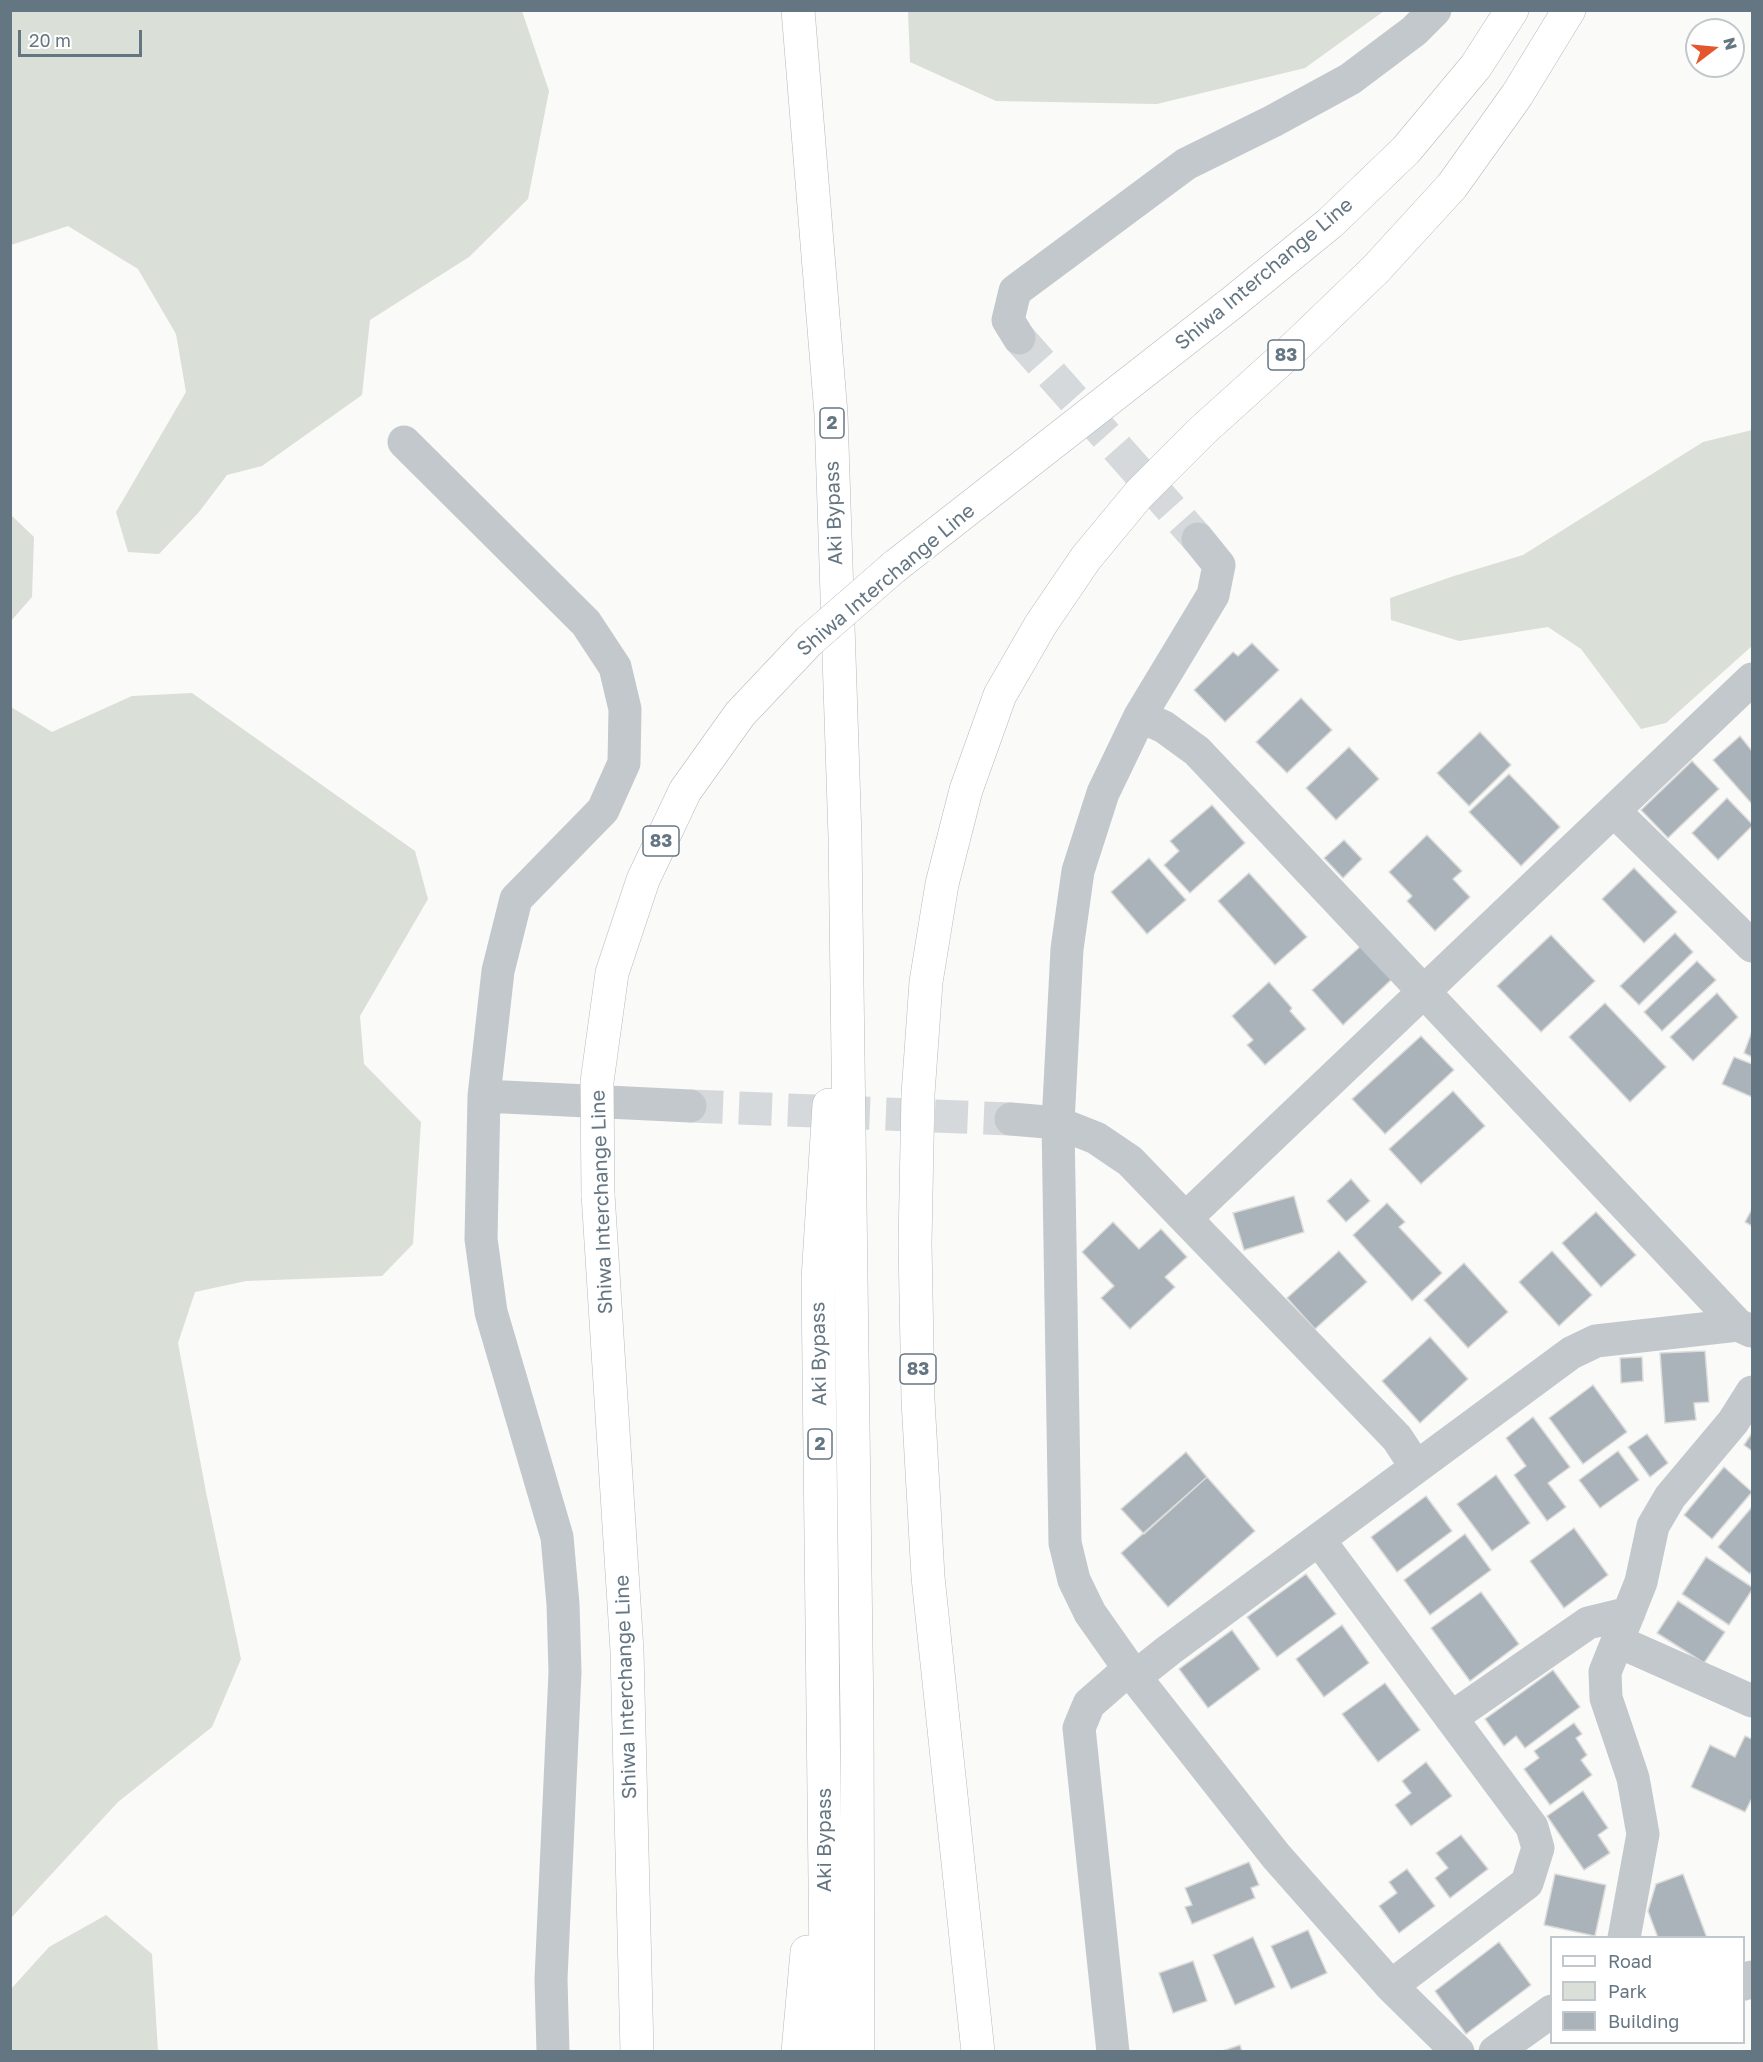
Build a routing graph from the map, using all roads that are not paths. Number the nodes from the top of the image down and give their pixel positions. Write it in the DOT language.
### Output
graph roads {
  1 [pos="798,10"];
  2 [pos="1435,10"];
  3 [pos="1512,10"];
  4 [pos="1569,10"];
  5 [pos="1019,338"];
  6 [pos="404,442"];
  7 [pos="1198,539"];
  8 [pos="1752,679"];
  9 [pos="1140,717"];
  10 [pos="1614,811"];
  11 [pos="844,837"];
  12 [pos="1752,946"];
  13 [pos="1423,992"];
  14 [pos="484,1096"];
  15 [pos="690,1106"];
  16 [pos="1011,1119"];
  17 [pos="1058,1122"];
  18 [pos="1186,1218"];
  19 [pos="1745,1329"];
  20 [pos="1752,1392"];
  21 [pos="1416,1467"];
  22 [pos="1319,1540"];
  23 [pos="1623,1627"];
  24 [pos="1132,1673"];
  25 [pos="1752,1701"];
  26 [pos="1451,1718"];
  27 [pos="857,1719"];
  28 [pos="824,1775"];
  29 [pos="1624,1936"];
  30 [pos="1391,1986"];
  31 [pos="1550,2012"];
  32 [pos="553,2052"];
  33 [pos="637,2052"];
  34 [pos="798,2052"];
  35 [pos="827,2052"];
  36 [pos="858,2052"];
  37 [pos="875,2052"];
  38 [pos="978,2052"];
  39 [pos="1113,2052"];
  40 [pos="1458,2052"];
  41 [pos="1495,2052"];
  1 -- 11 [label="main road, Aki Bypass / 2"];
  2 -- 5 [label="street"];
  3 -- 33 [label="main road, Shiwa Interchange Line / 83, bridge"];
  4 -- 38 [label="main road, 83"];
  6 -- 14 [label="street"];
  7 -- 9 [label="street"];
  8 -- 10 [label="street"];
  9 -- 13 [label="street"];
  9 -- 17 [label="street"];
  10 -- 12 [label="street"];
  10 -- 13 [label="street"];
  11 -- 27 [label="main road, Aki Bypass / 2"];
  11 -- 28 [label="main road, Aki Bypass / 2"];
  13 -- 18 [label="street"];
  13 -- 19 [label="street"];
  14 -- 15 [label="street"];
  14 -- 32 [label="street"];
  16 -- 17 [label="street"];
  17 -- 18 [label="street"];
  17 -- 24 [label="street"];
  18 -- 21 [label="street"];
  19 -- 21 [label="street"];
  20 -- 23 [label="street"];
  21 -- 22 [label="street"];
  22 -- 24 [label="street"];
  22 -- 26 [label="street"];
  23 -- 25 [label="street"];
  23 -- 26 [label="street"];
  23 -- 29 [label="street"];
  24 -- 30 [label="street"];
  24 -- 39 [label="street"];
  26 -- 30 [label="street"];
  27 -- 36 [label="main road, Aki Bypass / 2"];
  27 -- 37 [label="main road"];
  28 -- 34 [label="main road"];
  28 -- 35 [label="main road, Aki Bypass / 2"];
  30 -- 40 [label="street"];
  31 -- 41 [label="street"];
}
